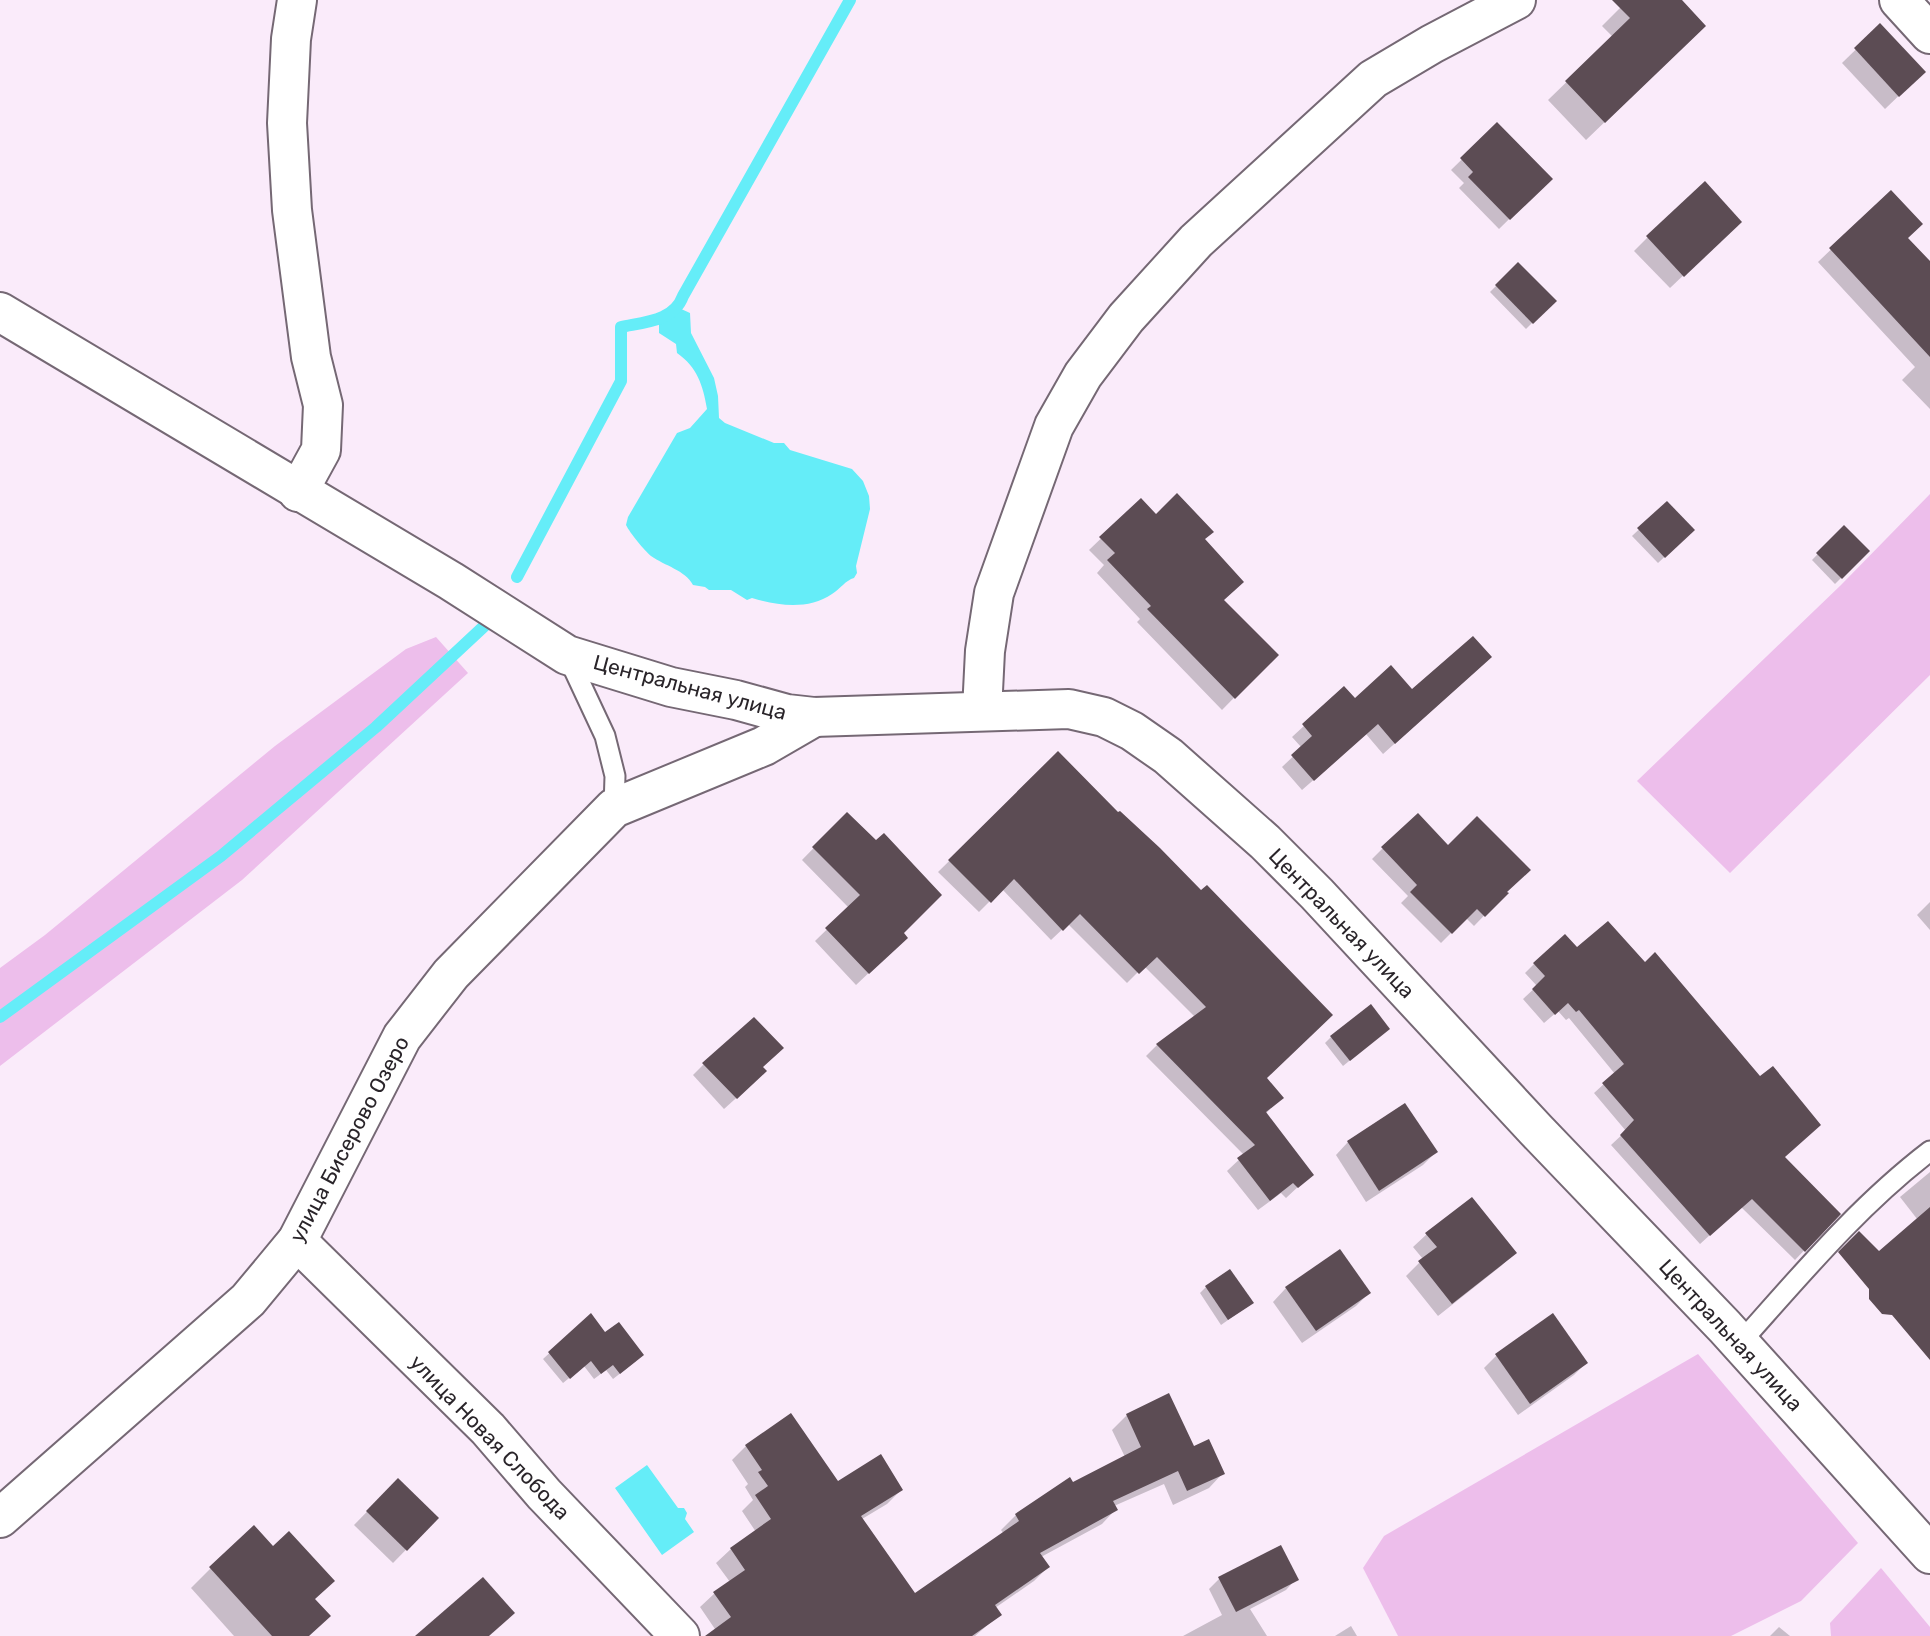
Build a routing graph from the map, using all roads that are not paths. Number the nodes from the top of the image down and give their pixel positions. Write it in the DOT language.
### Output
graph roads {
  1 [pos="297,0"];
  2 [pos="1516,0"];
  3 [pos="1899,0"];
  4 [pos="1930,34"];
  5 [pos="0,312"];
  6 [pos="299,492"];
  7 [pos="567,655"];
  8 [pos="982,711"];
  9 [pos="814,717"];
  10 [pos="614,808"];
  11 [pos="1930,1151"];
  12 [pos="298,1241"];
  13 [pos="1740,1343"];
  14 [pos="0,1518"];
  15 [pos="1930,1554"];
  16 [pos="680,1636"];
  1 -- 6 [label="street"];
  2 -- 8 [label="street"];
  3 -- 4 [label="street"];
  5 -- 6 [label="street, Центральная улица"];
  6 -- 7 [label="street, Центральная улица"];
  7 -- 9 [label="street, Центральная улица"];
  7 -- 10 [label="lane"];
  8 -- 9 [label="street, Центральная улица"];
  8 -- 13 [label="street, Центральная улица"];
  9 -- 10 [label="street, улица Бисерово Озеро"];
  10 -- 12 [label="street, улица Бисерово Озеро"];
  11 -- 13 [label="lane"];
  12 -- 14 [label="street, улица Бисерово Озеро"];
  12 -- 16 [label="street, улица Новая Слобода"];
  13 -- 15 [label="street, Центральная улица"];
}
